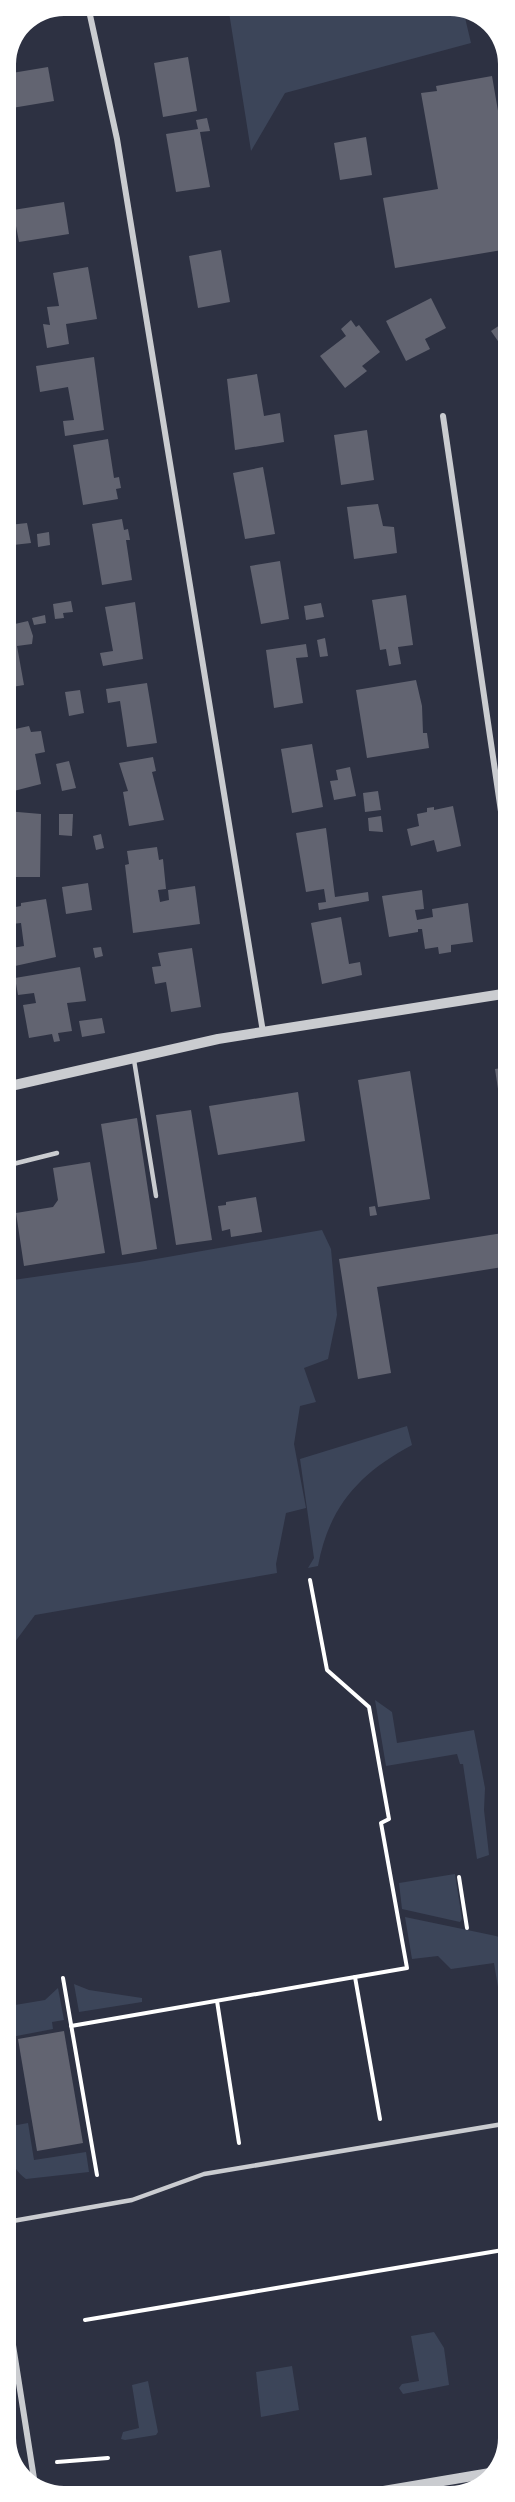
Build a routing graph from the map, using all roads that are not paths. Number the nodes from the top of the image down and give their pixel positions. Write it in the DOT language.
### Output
graph roads {
  1 [pos="90,16"];
  2 [pos="443,416"];
  3 [pos="498,791"];
  4 [pos="498,995"];
  5 [pos="263,1032"];
  6 [pos="134,1057"];
  7 [pos="16,1085"];
  8 [pos="57,1153"];
  9 [pos="16,1163"];
  10 [pos="156,1196"];
  11 [pos="498,2125"];
  12 [pos="17,2220"];
  13 [pos="17,2391"];
  14 [pos="33,2472"];
  15 [pos="481,2475"];
  16 [pos="426,2485"];
  1 -- 5 [label="street"];
  2 -- 3 [label="street"];
  4 -- 5 [label="street"];
  5 -- 6 [label="street"];
  6 -- 7 [label="street"];
  6 -- 10 [label="lane"];
  8 -- 9 [label="lane"];
  11 -- 12 [label="lane"];
  13 -- 14 [label="street"];
  15 -- 16 [label="street"];
}
